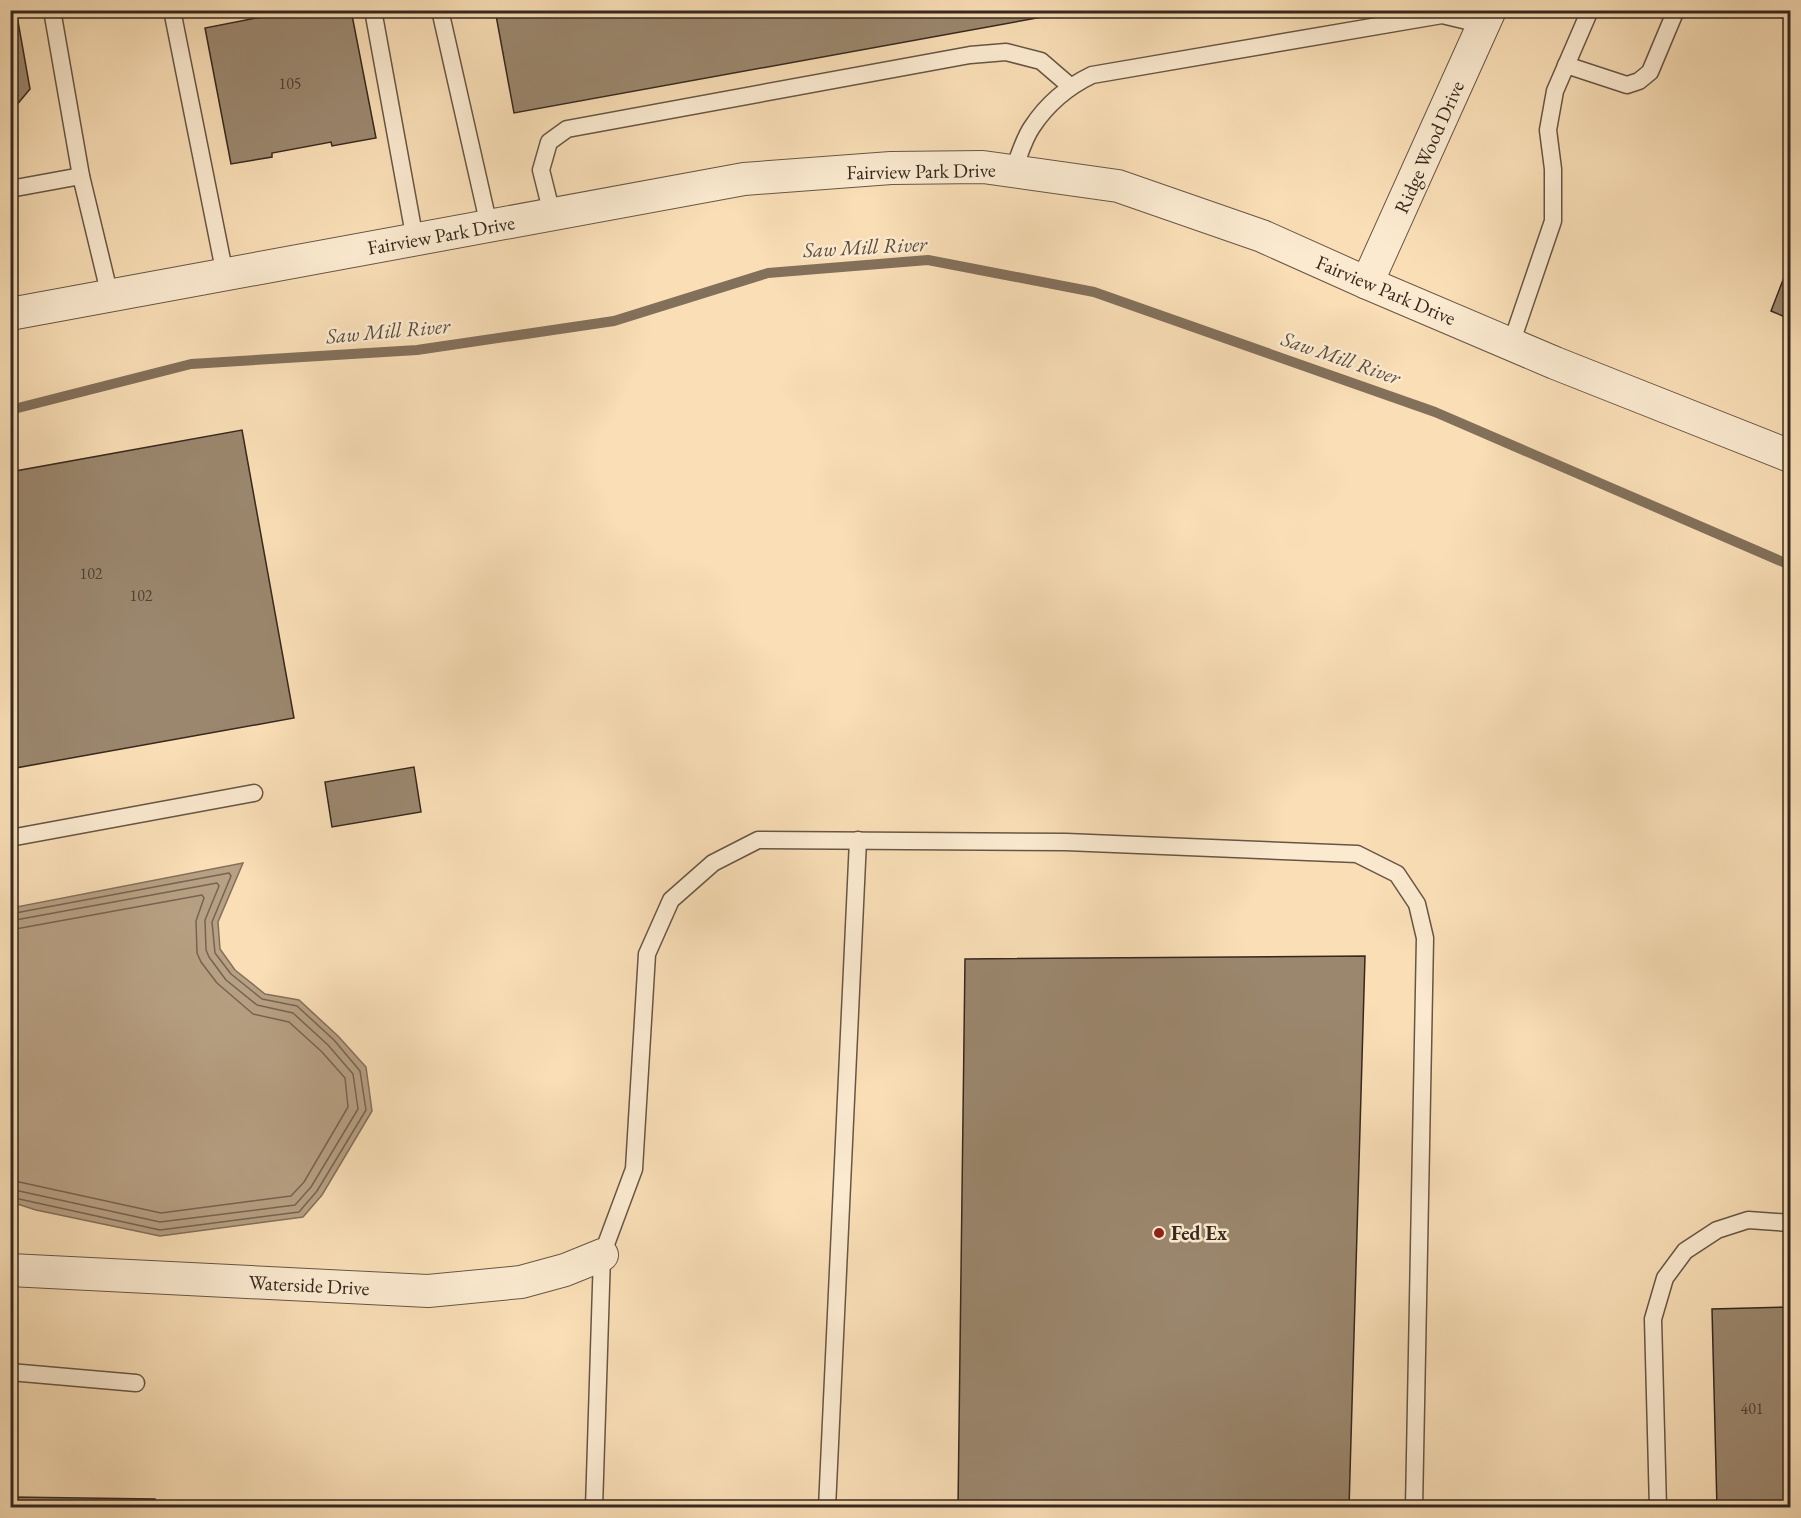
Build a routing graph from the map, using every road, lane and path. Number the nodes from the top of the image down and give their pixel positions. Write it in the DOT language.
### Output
graph roads {
  1 [pos="52,10"];
  2 [pos="171,10"];
  3 [pos="373,10"];
  4 [pos="440,10"];
  5 [pos="1590,10"];
  6 [pos="1676,10"];
  7 [pos="1487,18"];
  8 [pos="1566,65"];
  9 [pos="1070,86"];
  10 [pos="1013,171"];
  11 [pos="81,176"];
  12 [pos="10,189"];
  13 [pos="552,214"];
  14 [pos="489,226"];
  15 [pos="415,240"];
  16 [pos="225,275"];
  17 [pos="1367,283"];
  18 [pos="110,296"];
  19 [pos="10,314"];
  20 [pos="1511,344"];
  21 [pos="1791,456"];
  22 [pos="254,793"];
  23 [pos="10,838"];
  24 [pos="858,840"];
  25 [pos="1791,1223"];
  26 [pos="602,1255"];
  27 [pos="10,1270"];
  28 [pos="10,1372"];
  29 [pos="136,1383"];
  30 [pos="594,1508"];
  31 [pos="827,1508"];
  32 [pos="1414,1508"];
  33 [pos="1658,1508"];
  1 -- 11 [label="lane"];
  2 -- 16 [label="lane"];
  3 -- 15 [label="lane"];
  4 -- 14 [label="lane"];
  5 -- 8 [label="lane"];
  6 -- 8 [label="lane"];
  7 -- 9 [label="lane"];
  7 -- 17 [label="street, Ridge Wood Drive"];
  8 -- 20 [label="lane"];
  9 -- 10 [label="lane"];
  9 -- 13 [label="lane"];
  10 -- 13 [label="street, Fairview Park Drive"];
  10 -- 17 [label="street, Fairview Park Drive"];
  11 -- 12 [label="lane"];
  11 -- 18 [label="lane"];
  13 -- 14 [label="street, Fairview Park Drive"];
  14 -- 15 [label="street, Fairview Park Drive"];
  15 -- 16 [label="street, Fairview Park Drive"];
  16 -- 18 [label="street, Fairview Park Drive"];
  17 -- 20 [label="street, Fairview Park Drive"];
  18 -- 19 [label="street, Fairview Park Drive"];
  20 -- 21 [label="street, Fairview Park Drive"];
  22 -- 23 [label="lane"];
  24 -- 26 [label="lane"];
  24 -- 31 [label="lane"];
  24 -- 32 [label="lane"];
  25 -- 33 [label="lane"];
  26 -- 27 [label="street, Waterside Drive"];
  26 -- 30 [label="lane"];
  28 -- 29 [label="lane"];
}
